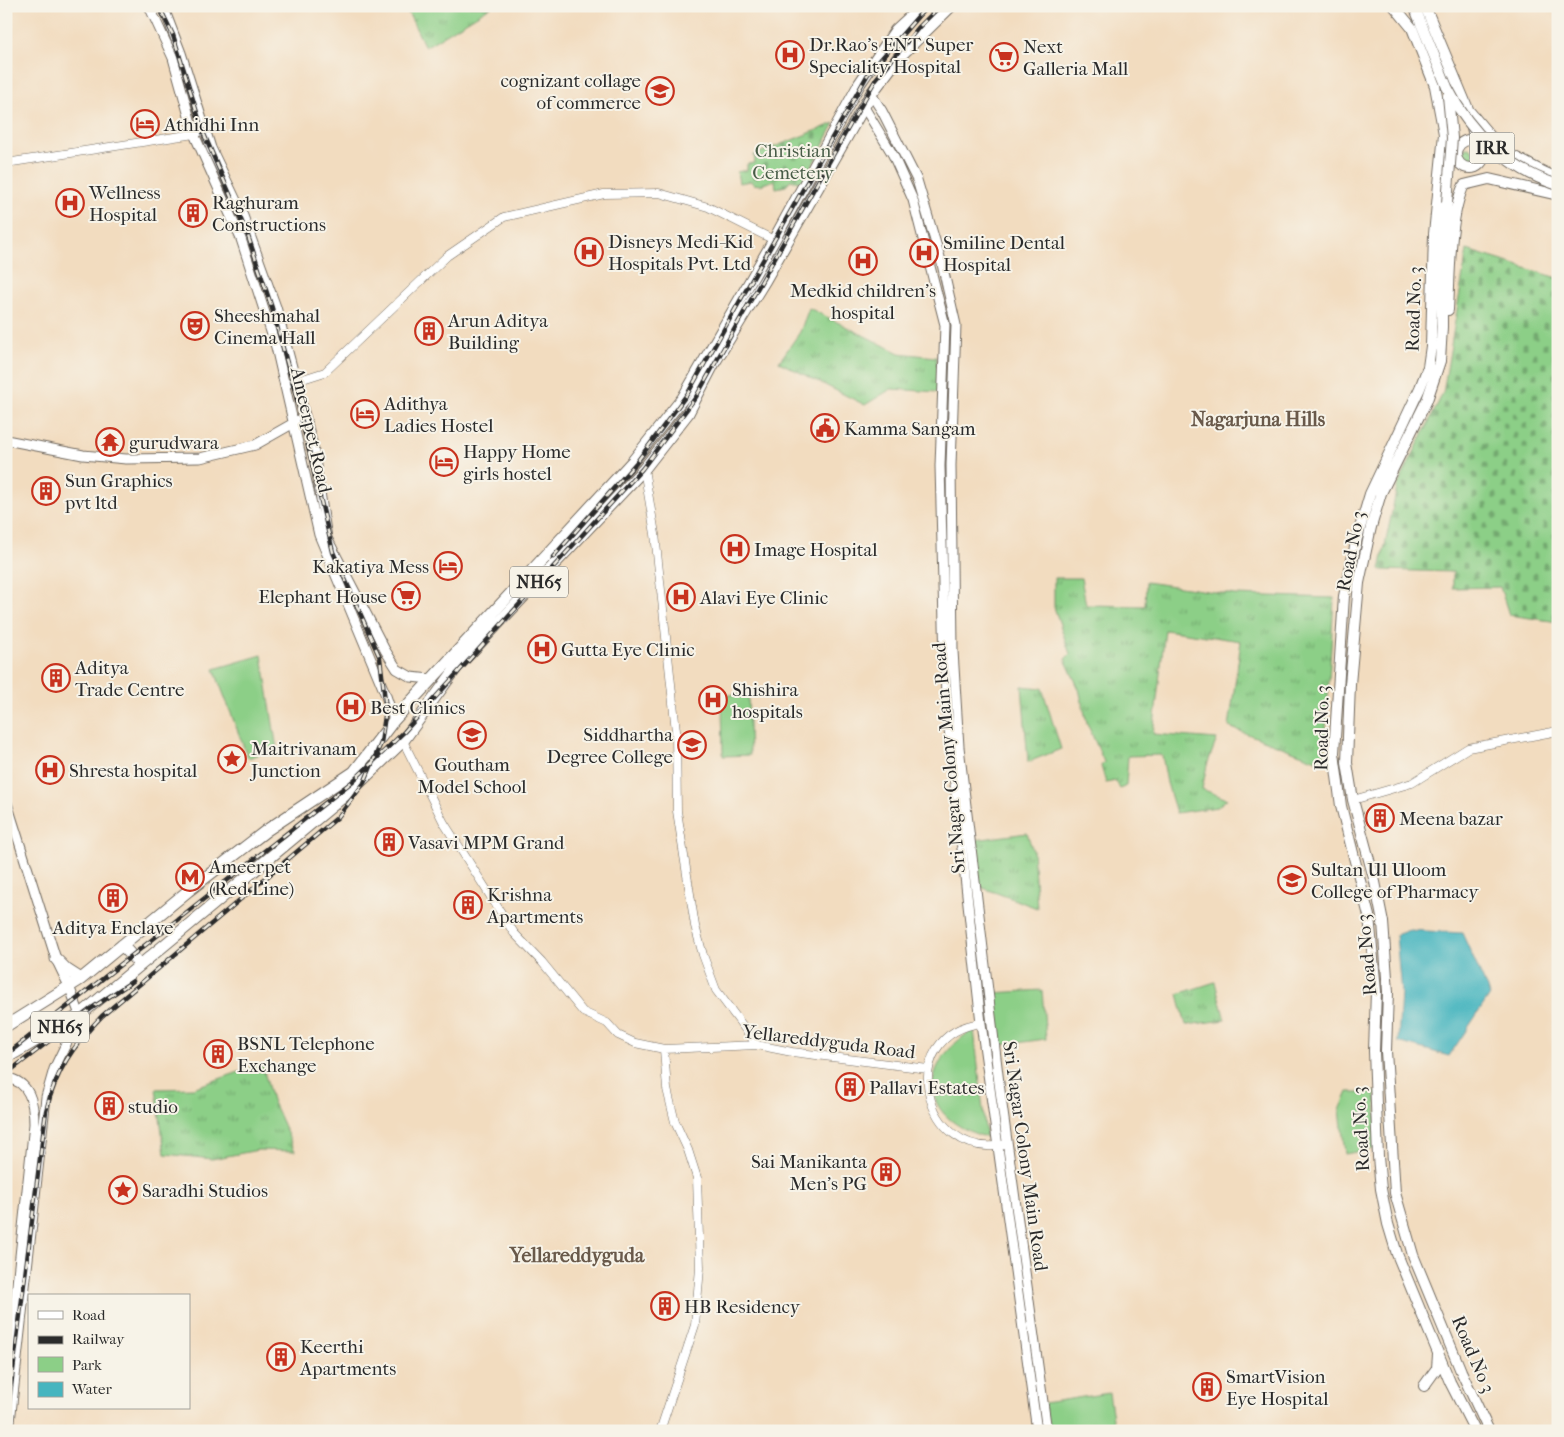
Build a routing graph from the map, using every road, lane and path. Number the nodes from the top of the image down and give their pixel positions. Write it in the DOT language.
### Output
graph roads {
  1 [pos="149,6"];
  2 [pos="163,6"];
  3 [pos="922,6"];
  4 [pos="951,6"];
  5 [pos="1394,6"];
  6 [pos="1401,6"];
  7 [pos="1414,6"];
  8 [pos="1425,6"];
  9 [pos="1412,28"];
  10 [pos="1447,87"];
  11 [pos="871,94"];
  12 [pos="864,107"];
  13 [pos="1468,109"];
  14 [pos="1441,111"];
  15 [pos="205,130"];
  16 [pos="194,134"];
  17 [pos="1478,143"];
  18 [pos="1458,148"];
  19 [pos="1505,152"];
  20 [pos="6,163"];
  21 [pos="1470,168"];
  22 [pos="1439,174"];
  23 [pos="1558,178"];
  24 [pos="1506,181"];
  25 [pos="1558,185"];
  26 [pos="1462,189"];
  27 [pos="1438,190"];
  28 [pos="1558,195"];
  29 [pos="774,240"];
  30 [pos="1442,327"];
  31 [pos="295,382"];
  32 [pos="698,383"];
  33 [pos="284,385"];
  34 [pos="304,418"];
  35 [pos="294,423"];
  36 [pos="6,440"];
  37 [pos="644,469"];
  38 [pos="430,679"];
  39 [pos="394,720"];
  40 [pos="1558,731"];
  41 [pos="403,741"];
  42 [pos="6,800"];
  43 [pos="1353,800"];
  44 [pos="122,946"];
  45 [pos="56,959"];
  46 [pos="140,965"];
  47 [pos="81,979"];
  48 [pos="70,986"];
  49 [pos="80,1016"];
  50 [pos="981,1023"];
  51 [pos="6,1026"];
  52 [pos="757,1045"];
  53 [pos="664,1049"];
  54 [pos="6,1058"];
  55 [pos="928,1069"];
  56 [pos="6,1078"];
  57 [pos="1003,1145"];
  58 [pos="1438,1352"];
  59 [pos="1424,1386"];
  60 [pos="6,1388"];
  61 [pos="9,1431"];
  62 [pos="660,1431"];
  63 [pos="1037,1431"];
  64 [pos="1047,1431"];
  65 [pos="1475,1431"];
  66 [pos="1489,1431"];
  1 -- 16 [label="main road, Ameerpet Road"];
  2 -- 15 [label="main road, Ameerpet Road"];
  3 -- 29 [label="highway, NH65"];
  4 -- 11 [label="highway, NH65"];
  5 -- 9 [label="main road"];
  6 -- 9 [label="main road"];
  7 -- 10 [label="main road, IRR"];
  8 -- 13 [label="main road, IRR"];
  9 -- 14 [label="main road"];
  10 -- 25 [label="main road, IRR, bridge"];
  10 -- 30 [label="main road, bridge"];
  11 -- 12 [label="highway, NH65"];
  11 -- 57 [label="main road, Sri Nagar Colony Main Road"];
  12 -- 32 [label="highway, NH65"];
  12 -- 50 [label="main road, Sri Nagar Colony Main Road"];
  13 -- 17 [label="main road, IRR"];
  13 -- 19 [label="main road"];
  14 -- 18 [label="main road"];
  14 -- 22 [label="main road, Road No. 3"];
  15 -- 16 [label="street"];
  15 -- 31 [label="main road, Ameerpet Road"];
  16 -- 20 [label="street"];
  16 -- 33 [label="main road, Ameerpet Road"];
  17 -- 18 [label="main road, IRR"];
  17 -- 19 [label="main road, IRR"];
  17 -- 21 [label="main road, IRR"];
  18 -- 21 [label="main road, IRR"];
  18 -- 22 [label="main road"];
  19 -- 23 [label="main road, IRR"];
  21 -- 24 [label="main road"];
  21 -- 26 [label="main road"];
  22 -- 27 [label="main road, Road No. 3"];
  24 -- 26 [label="main road, IRR"];
  24 -- 28 [label="main road, IRR"];
  26 -- 27 [label="main road"];
  26 -- 30 [label="main road"];
  27 -- 58 [label="main road, Road No. 3"];
  29 -- 31 [label="street"];
  29 -- 32 [label="highway, NH65"];
  30 -- 43 [label="main road, Road No 3"];
  31 -- 33 [label="street"];
  31 -- 34 [label="main road, Ameerpet Road"];
  32 -- 37 [label="highway, NH65"];
  32 -- 38 [label="highway, NH65"];
  33 -- 35 [label="main road, Ameerpet Road"];
  34 -- 35 [label="main road"];
  34 -- 38 [label="main road, Ameerpet Road"];
  35 -- 36 [label="main road"];
  35 -- 39 [label="main road, Ameerpet Road"];
  37 -- 41 [label="highway, NH65"];
  37 -- 52 [label="street"];
  38 -- 39 [label="highway, NH65"];
  39 -- 44 [label="highway, NH65"];
  40 -- 43 [label="street"];
  41 -- 46 [label="highway, NH65"];
  41 -- 53 [label="street, Yellareddyguda Road"];
  42 -- 45 [label="main road"];
  43 -- 66 [label="main road, Road No 3"];
  44 -- 46 [label="highway"];
  44 -- 47 [label="highway, NH65"];
  45 -- 47 [label="highway"];
  45 -- 48 [label="main road"];
  46 -- 49 [label="highway, NH65"];
  47 -- 48 [label="highway, NH65"];
  48 -- 49 [label="main road"];
  48 -- 51 [label="highway, NH65"];
  49 -- 54 [label="highway, NH65"];
  49 -- 61 [label="main road"];
  50 -- 55 [label="street"];
  50 -- 57 [label="main road, Sri Nagar Colony Main Road"];
  52 -- 53 [label="street, Yellareddyguda Road"];
  52 -- 55 [label="street, Yellareddyguda Road"];
  53 -- 62 [label="street"];
  55 -- 57 [label="street"];
  56 -- 60 [label="main road"];
  57 -- 63 [label="main road, Sri Nagar Colony Main Road"];
  57 -- 64 [label="main road, Sri Nagar Colony Main Road"];
  58 -- 59 [label="main road"];
  58 -- 65 [label="main road, Road No 3"];
}
